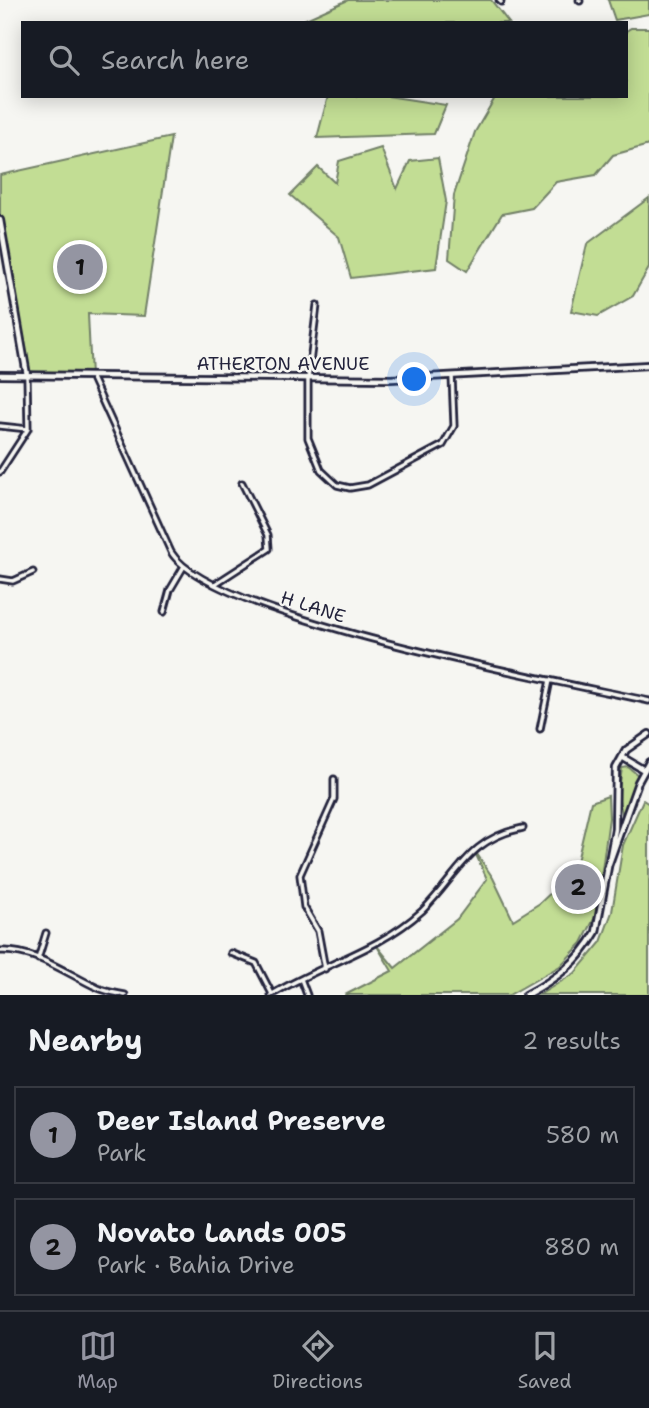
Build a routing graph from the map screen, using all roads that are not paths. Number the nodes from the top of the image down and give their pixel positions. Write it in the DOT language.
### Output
graph roads {
  1 [pos="0,220"];
  2 [pos="317,305"];
  3 [pos="649,365"];
  4 [pos="0,375"];
  5 [pos="27,375"];
  6 [pos="91,376"];
  7 [pos="452,376"];
  8 [pos="308,379"];
  9 [pos="0,426"];
  10 [pos="28,429"];
  11 [pos="0,472"];
  12 [pos="242,482"];
  13 [pos="183,568"];
  14 [pos="33,572"];
  15 [pos="0,579"];
  16 [pos="215,584"];
  17 [pos="164,612"];
  18 [pos="550,680"];
  19 [pos="649,701"];
  20 [pos="540,729"];
  21 [pos="649,734"];
  22 [pos="622,757"];
  23 [pos="649,762"];
  24 [pos="644,769"];
  25 [pos="334,779"];
  26 [pos="523,828"];
  27 [pos="607,869"];
  28 [pos="46,933"];
  29 [pos="0,951"];
  30 [pos="231,953"];
  31 [pos="38,959"];
  32 [pos="325,969"];
  33 [pos="301,979"];
  34 [pos="125,995"];
  35 [pos="272,995"];
  36 [pos="307,995"];
  37 [pos="526,995"];
  1 -- 5 [label="main road"];
  2 -- 8 [label="street"];
  3 -- 7 [label="main road, ATHERTON AVENUE"];
  4 -- 5 [label="main road, ATHERTON AVENUE"];
  5 -- 6 [label="main road, ATHERTON AVENUE"];
  5 -- 10 [label="street"];
  6 -- 8 [label="main road, ATHERTON AVENUE"];
  6 -- 13 [label="street"];
  7 -- 8 [label="main road, ATHERTON AVENUE"];
  7 -- 8 [label="street"];
  9 -- 10 [label="street"];
  10 -- 11 [label="street"];
  12 -- 16 [label="street"];
  13 -- 16 [label="street, H LANE"];
  13 -- 17 [label="street"];
  14 -- 15 [label="street"];
  16 -- 18 [label="street, H LANE"];
  18 -- 19 [label="street, H LANE"];
  18 -- 20 [label="street"];
  21 -- 22 [label="main road"];
  22 -- 24 [label="main road"];
  22 -- 27 [label="main road"];
  23 -- 24 [label="main road"];
  24 -- 27 [label="main road"];
  25 -- 32 [label="street"];
  26 -- 32 [label="street"];
  27 -- 37 [label="main road"];
  28 -- 31 [label="street"];
  29 -- 31 [label="street"];
  30 -- 35 [label="street"];
  31 -- 34 [label="street"];
  32 -- 33 [label="street"];
  33 -- 35 [label="street"];
  33 -- 36 [label="street"];
}
